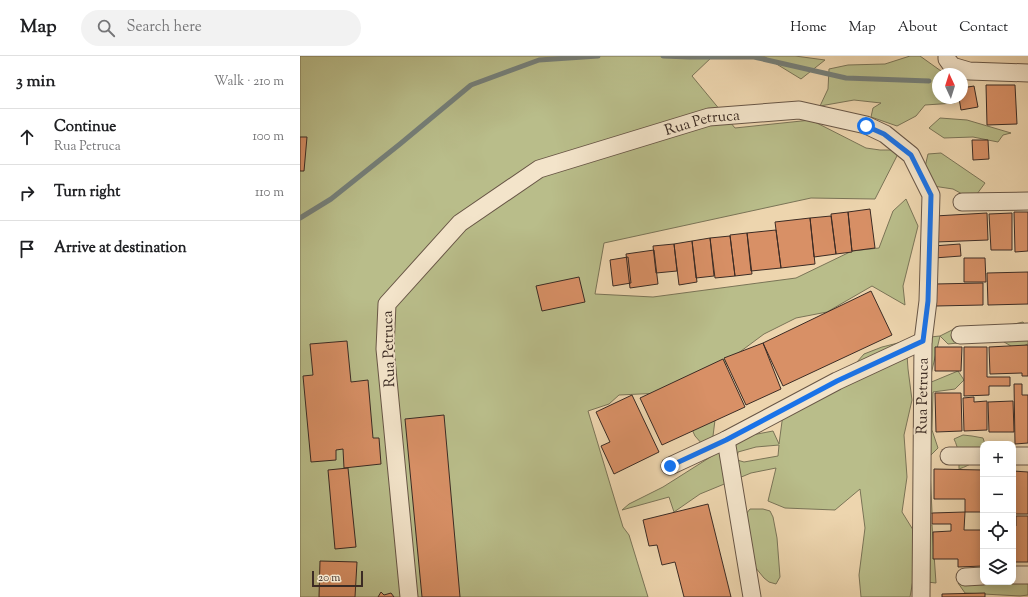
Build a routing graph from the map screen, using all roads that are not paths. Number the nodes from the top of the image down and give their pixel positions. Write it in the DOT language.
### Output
graph roads {
  1 [pos="947,56"];
  2 [pos="1028,73"];
  3 [pos="1028,201"];
  4 [pos="962,202"];
  5 [pos="1028,332"];
  6 [pos="960,335"];
  7 [pos="923,341"];
  8 [pos="726,440"];
  9 [pos="949,456"];
  10 [pos="980,456"];
  11 [pos="1016,456"];
  12 [pos="1028,456"];
  13 [pos="670,466"];
  14 [pos="1016,575"];
  15 [pos="1028,575"];
  16 [pos="980,576"];
  17 [pos="965,577"];
  18 [pos="409,597"];
  19 [pos="752,597"];
  20 [pos="920,597"];
  1 -- 2 [label="street"];
  3 -- 4 [label="street"];
  5 -- 6 [label="street"];
  7 -- 8 [label="street"];
  7 -- 18 [label="street, Rua Petruca"];
  7 -- 20 [label="street, Rua Petruca"];
  8 -- 13 [label="street"];
  8 -- 19 [label="street"];
  9 -- 10 [label="street"];
  11 -- 12 [label="street"];
  14 -- 15 [label="street"];
  16 -- 17 [label="street"];
}
